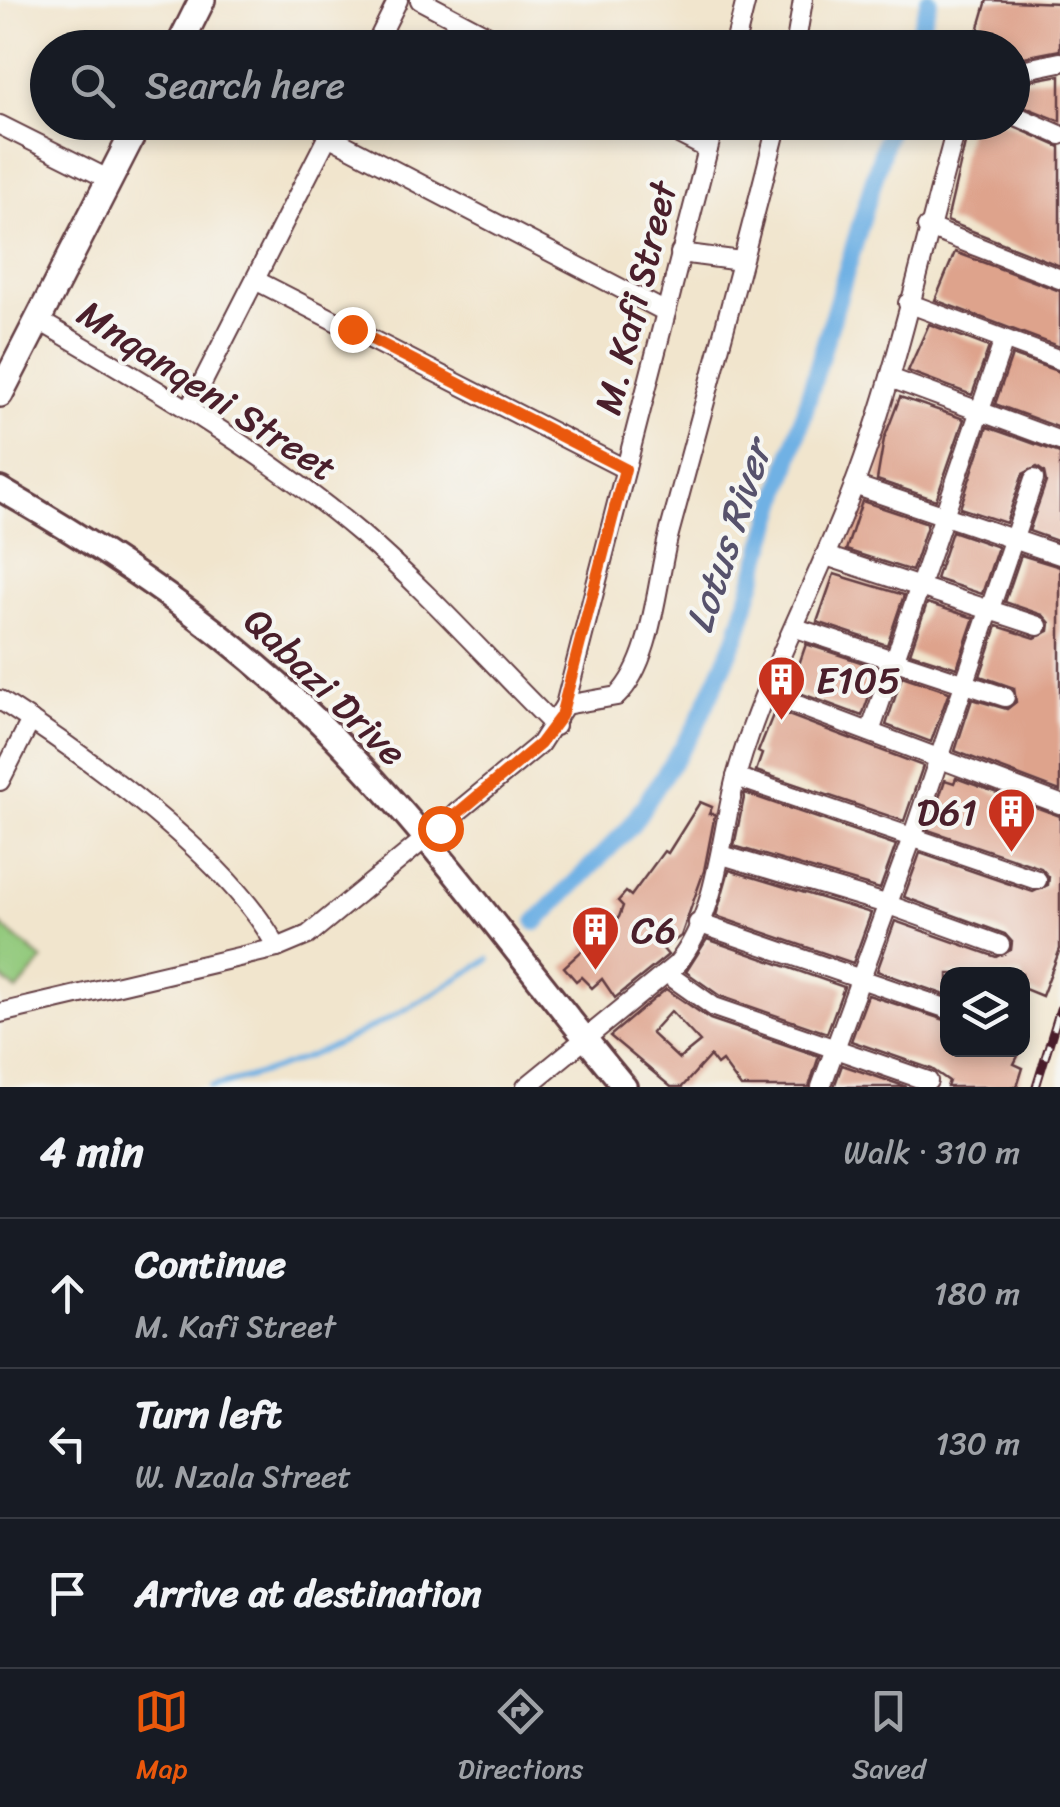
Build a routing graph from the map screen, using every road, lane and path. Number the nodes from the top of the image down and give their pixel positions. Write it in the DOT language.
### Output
graph roads {
  1 [pos="202,0"];
  2 [pos="398,0"];
  3 [pos="420,0"];
  4 [pos="746,0"];
  5 [pos="801,0"];
  6 [pos="187,30"];
  7 [pos="383,30"];
  8 [pos="477,30"];
  9 [pos="738,30"];
  10 [pos="797,30"];
  11 [pos="1060,62"];
  12 [pos="1030,68"];
  13 [pos="1030,122"];
  14 [pos="0,125"];
  15 [pos="1060,135"];
  16 [pos="131,140"];
  17 [pos="327,140"];
  18 [pos="352,140"];
  19 [pos="690,140"];
  20 [pos="710,140"];
  21 [pos="773,140"];
  22 [pos="953,140"];
  23 [pos="708,149"];
  24 [pos="110,180"];
  25 [pos="928,227"];
  26 [pos="680,252"];
  27 [pos="741,260"];
  28 [pos="1060,278"];
  29 [pos="257,281"];
  30 [pos="908,303"];
  31 [pos="666,312"];
  32 [pos="38,320"];
  33 [pos="1004,340"];
  34 [pos="9,355"];
  35 [pos="1060,360"];
  36 [pos="890,378"];
  37 [pos="0,394"];
  38 [pos="189,409"];
  39 [pos="977,411"];
  40 [pos="1060,441"];
  41 [pos="625,469"];
  42 [pos="1034,478"];
  43 [pos="854,485"];
  44 [pos="0,489"];
  45 [pos="942,516"];
  46 [pos="1012,538"];
  47 [pos="1060,555"];
  48 [pos="826,556"];
  49 [pos="920,588"];
  50 [pos="988,610"];
  51 [pos="1038,626"];
  52 [pos="796,628"];
  53 [pos="894,660"];
  54 [pos="964,683"];
  55 [pos="768,694"];
  56 [pos="1005,697"];
  57 [pos="0,700"];
  58 [pos="565,706"];
  59 [pos="31,720"];
  60 [pos="555,726"];
  61 [pos="870,732"];
  62 [pos="937,758"];
  63 [pos="736,777"];
  64 [pos="0,780"];
  65 [pos="1060,804"];
  66 [pos="913,836"];
  67 [pos="426,841"];
  68 [pos="722,855"];
  69 [pos="1037,880"];
  70 [pos="886,904"];
  71 [pos="698,923"];
  72 [pos="1000,946"];
  73 [pos="277,948"];
  74 [pos="666,973"];
  75 [pos="861,979"];
  76 [pos="940,1006"];
  77 [pos="0,1013"];
  78 [pos="583,1038"];
  79 [pos="836,1050"];
  80 [pos="928,1082"];
  81 [pos="526,1087"];
  82 [pos="624,1087"];
  83 [pos="821,1087"];
  1 -- 6 [label="main road"];
  2 -- 7 [label="street"];
  3 -- 8 [label="street"];
  4 -- 9 [label="street"];
  5 -- 10 [label="street"];
  11 -- 12 [label="street"];
  13 -- 15 [label="street"];
  14 -- 24 [label="street"];
  16 -- 24 [label="main road"];
  17 -- 29 [label="street"];
  18 -- 31 [label="street"];
  19 -- 23 [label="street"];
  20 -- 23 [label="street, M. Kafi Street"];
  21 -- 27 [label="street"];
  22 -- 25 [label="street"];
  23 -- 26 [label="street, M. Kafi Street"];
  24 -- 32 [label="main road"];
  25 -- 28 [label="street"];
  25 -- 30 [label="street"];
  26 -- 27 [label="street"];
  26 -- 31 [label="street, M. Kafi Street"];
  27 -- 58 [label="street"];
  29 -- 38 [label="street"];
  29 -- 41 [label="street"];
  30 -- 33 [label="street"];
  30 -- 36 [label="street"];
  31 -- 41 [label="street, M. Kafi Street"];
  32 -- 34 [label="main road"];
  32 -- 38 [label="street, Mnqanqeni Street"];
  33 -- 35 [label="street"];
  33 -- 39 [label="street"];
  34 -- 37 [label="main road"];
  36 -- 39 [label="street"];
  36 -- 43 [label="street"];
  38 -- 60 [label="street, Mnqanqeni Street"];
  39 -- 40 [label="street"];
  39 -- 45 [label="street"];
  41 -- 58 [label="street, M. Kafi Street"];
  42 -- 46 [label="street"];
  43 -- 45 [label="street"];
  43 -- 48 [label="street"];
  44 -- 67 [label="street, Qabazi Drive"];
  45 -- 46 [label="street"];
  45 -- 49 [label="street"];
  46 -- 47 [label="street"];
  46 -- 50 [label="street"];
  48 -- 49 [label="street"];
  48 -- 52 [label="street"];
  49 -- 50 [label="street"];
  49 -- 53 [label="street"];
  50 -- 51 [label="street"];
  50 -- 54 [label="street"];
  52 -- 53 [label="street"];
  52 -- 55 [label="street"];
  53 -- 54 [label="street"];
  53 -- 61 [label="street"];
  54 -- 56 [label="street"];
  54 -- 62 [label="street"];
  55 -- 61 [label="street"];
  55 -- 63 [label="street"];
  57 -- 59 [label="street"];
  58 -- 60 [label="street, M. Kafi Street"];
  59 -- 64 [label="street"];
  59 -- 73 [label="street"];
  60 -- 67 [label="street, M. Kafi Street"];
  61 -- 62 [label="street"];
  62 -- 65 [label="street"];
  62 -- 66 [label="street"];
  63 -- 66 [label="street"];
  63 -- 68 [label="street"];
  66 -- 69 [label="street"];
  66 -- 70 [label="street"];
  67 -- 73 [label="street, M. Kafi Street"];
  67 -- 78 [label="street, Qabazi Drive"];
  68 -- 70 [label="street"];
  68 -- 71 [label="street"];
  70 -- 72 [label="street"];
  70 -- 75 [label="street"];
  71 -- 74 [label="street"];
  71 -- 75 [label="street"];
  73 -- 77 [label="street, M. Kafi Street"];
  74 -- 78 [label="street"];
  74 -- 79 [label="street"];
  75 -- 76 [label="street"];
  75 -- 79 [label="street"];
  78 -- 81 [label="street"];
  78 -- 82 [label="street, Qabazi Drive"];
  79 -- 80 [label="street"];
  79 -- 83 [label="street"];
}
